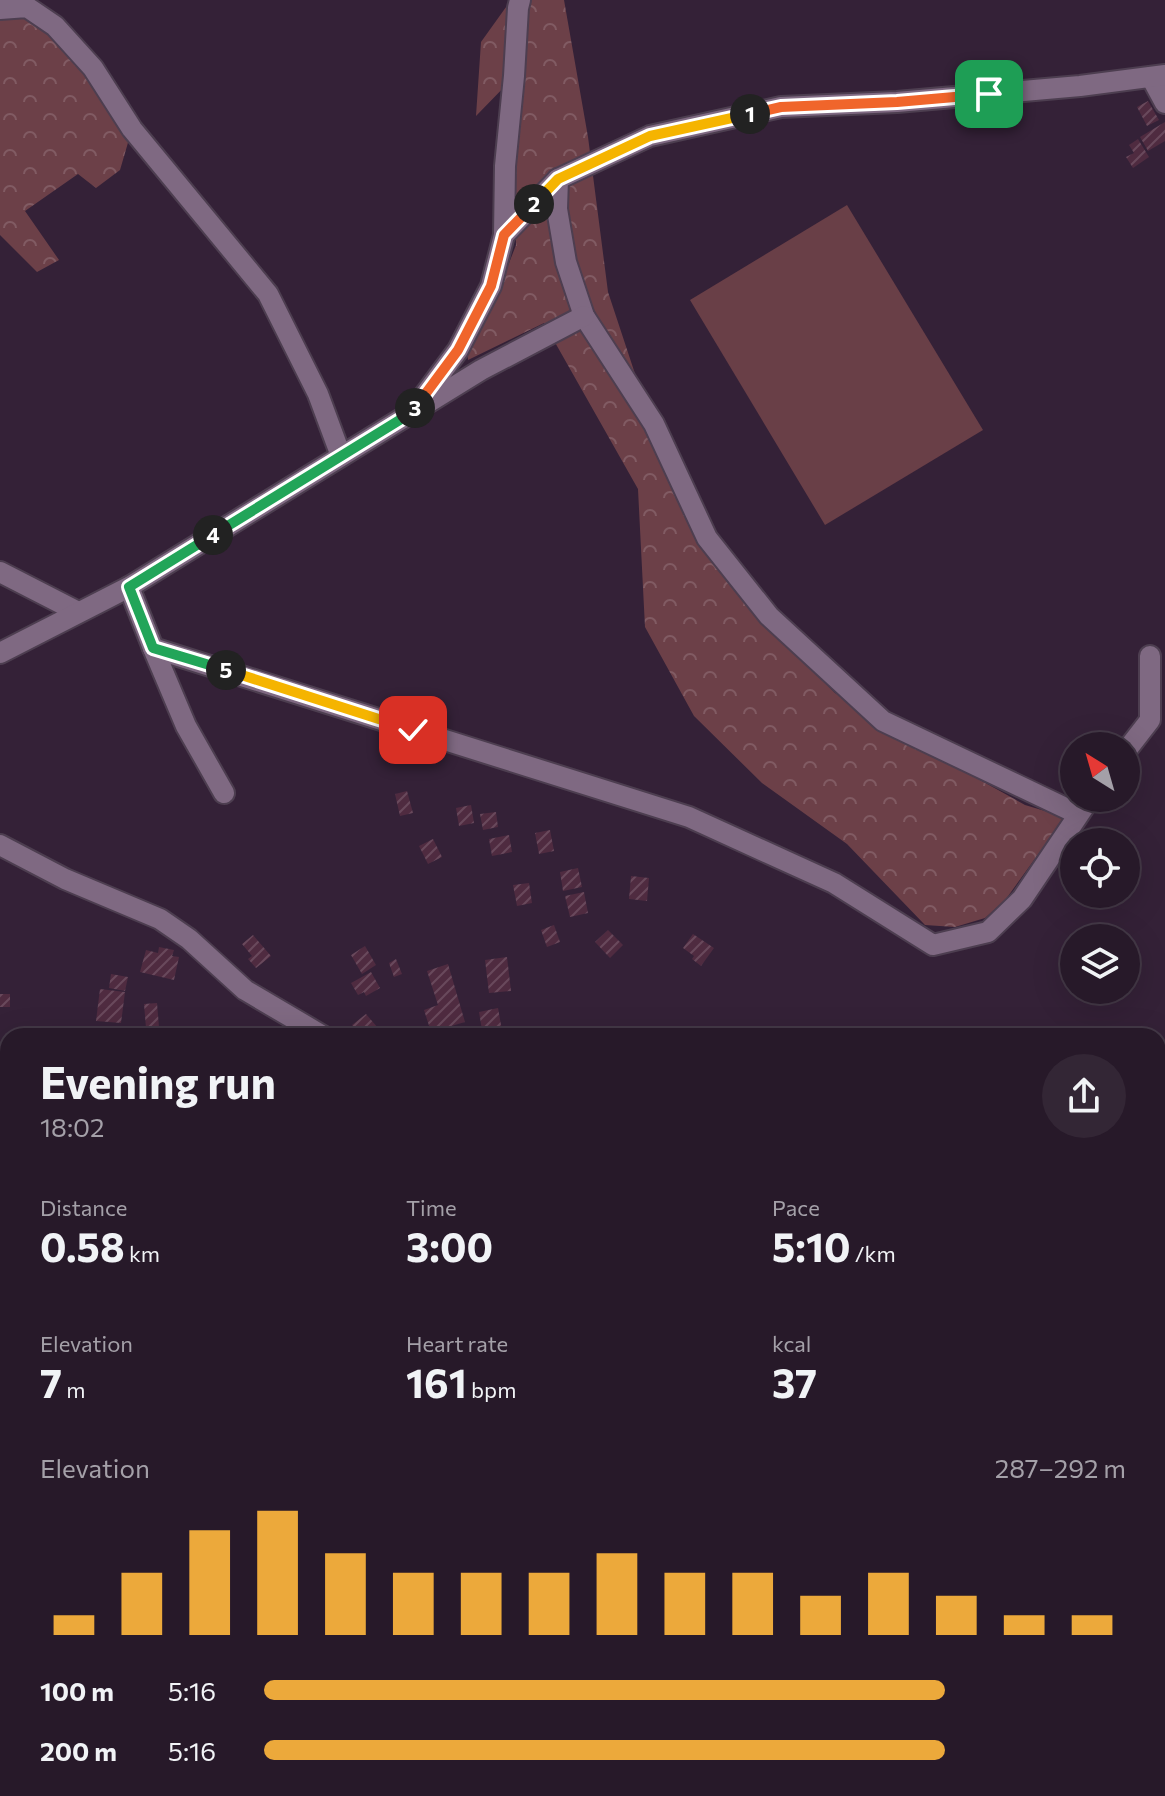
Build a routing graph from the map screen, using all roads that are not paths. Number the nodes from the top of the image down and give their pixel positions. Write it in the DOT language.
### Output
graph roads {
  1 [pos="520,0"];
  2 [pos="0,9"];
  3 [pos="1158,76"];
  4 [pos="1165,103"];
  5 [pos="558,179"];
  6 [pos="504,235"];
  7 [pos="584,316"];
  8 [pos="411,413"];
  9 [pos="341,456"];
  10 [pos="0,572"];
  11 [pos="129,587"];
  12 [pos="78,612"];
  13 [pos="153,648"];
  14 [pos="0,653"];
  15 [pos="1150,656"];
  16 [pos="1140,733"];
  17 [pos="224,793"];
  18 [pos="1060,796"];
  19 [pos="1080,812"];
  20 [pos="1,844"];
  21 [pos="309,1028"];
  1 -- 6 [label="street"];
  2 -- 9 [label="street"];
  3 -- 4 [label="street"];
  3 -- 5 [label="street"];
  5 -- 6 [label="street"];
  5 -- 7 [label="street"];
  6 -- 8 [label="street"];
  7 -- 8 [label="street"];
  7 -- 18 [label="street"];
  8 -- 9 [label="street"];
  9 -- 11 [label="street"];
  10 -- 12 [label="street"];
  11 -- 12 [label="street"];
  11 -- 13 [label="street"];
  12 -- 14 [label="street"];
  13 -- 17 [label="street"];
  13 -- 19 [label="street"];
  15 -- 16 [label="street"];
  20 -- 21 [label="street"];
}
